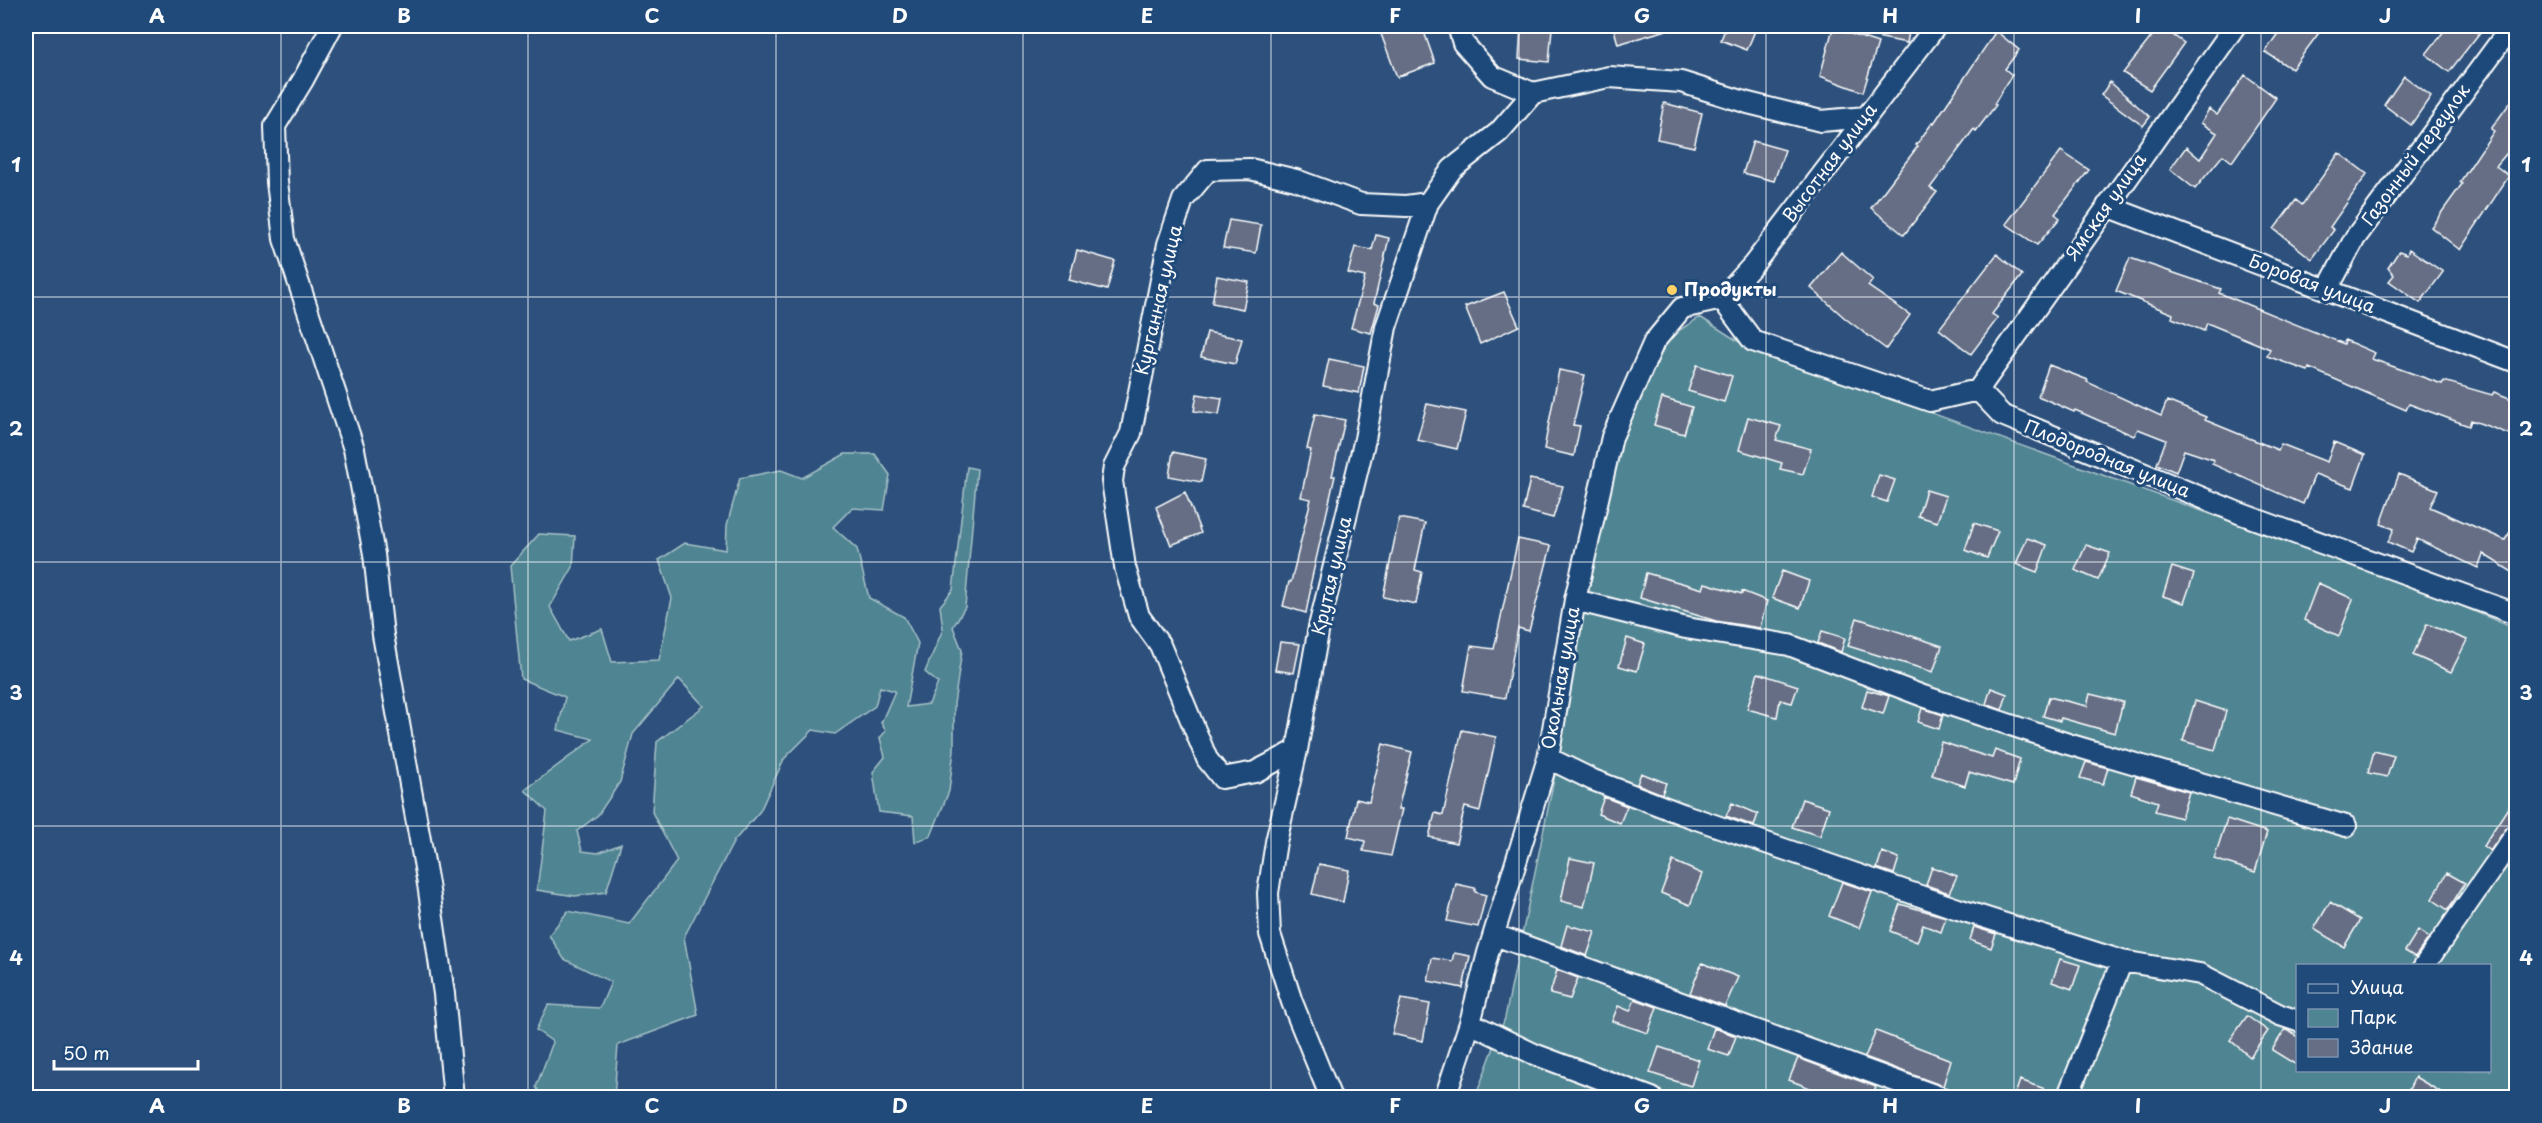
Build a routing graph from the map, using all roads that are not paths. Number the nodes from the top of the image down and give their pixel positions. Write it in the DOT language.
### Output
graph roads {
  1 [pos="332,26"];
  2 [pos="1458,26"];
  3 [pos="1936,26"];
  4 [pos="2235,26"];
  5 [pos="2512,26"];
  6 [pos="1533,93"];
  7 [pos="1866,117"];
  8 [pos="1428,203"];
  9 [pos="2107,206"];
  10 [pos="2327,290"];
  11 [pos="1722,298"];
  12 [pos="2517,362"];
  13 [pos="1978,390"];
  14 [pos="1575,600"];
  15 [pos="2517,614"];
  16 [pos="1297,750"];
  17 [pos="1548,758"];
  18 [pos="2346,826"];
  19 [pos="2517,834"];
  20 [pos="1495,935"];
  21 [pos="2122,961"];
  22 [pos="2425,964"];
  23 [pos="2296,1020"];
  24 [pos="1470,1023"];
  25 [pos="454,1098"];
  26 [pos="1331,1098"];
  27 [pos="1445,1098"];
  28 [pos="1652,1098"];
  29 [pos="1942,1098"];
  30 [pos="2067,1098"];
  1 -- 25 [label="street"];
  2 -- 6 [label="street"];
  3 -- 7 [label="street, Высотная улица"];
  4 -- 9 [label="street, Ямская улица"];
  5 -- 10 [label="street, Газонный переулок"];
  6 -- 7 [label="street"];
  6 -- 8 [label="street, Крутая улица"];
  7 -- 11 [label="street, Высотная улица"];
  8 -- 16 [label="street, Крутая улица"];
  8 -- 16 [label="street, Курганная улица"];
  9 -- 10 [label="street, Боровая улица"];
  9 -- 13 [label="street, Ямская улица"];
  10 -- 12 [label="street, Боровая улица"];
  11 -- 13 [label="street"];
  11 -- 14 [label="street, Окольная улица"];
  13 -- 15 [label="street, Плодородная улица"];
  14 -- 17 [label="street, Окольная улица"];
  14 -- 18 [label="street"];
  16 -- 26 [label="street, Крутая улица"];
  17 -- 20 [label="street, Окольная улица"];
  17 -- 21 [label="street"];
  19 -- 22 [label="street"];
  20 -- 24 [label="street, Окольная улица"];
  20 -- 29 [label="street"];
  21 -- 23 [label="street"];
  21 -- 30 [label="street"];
  24 -- 27 [label="street, Окольная улица"];
  24 -- 28 [label="street"];
}
